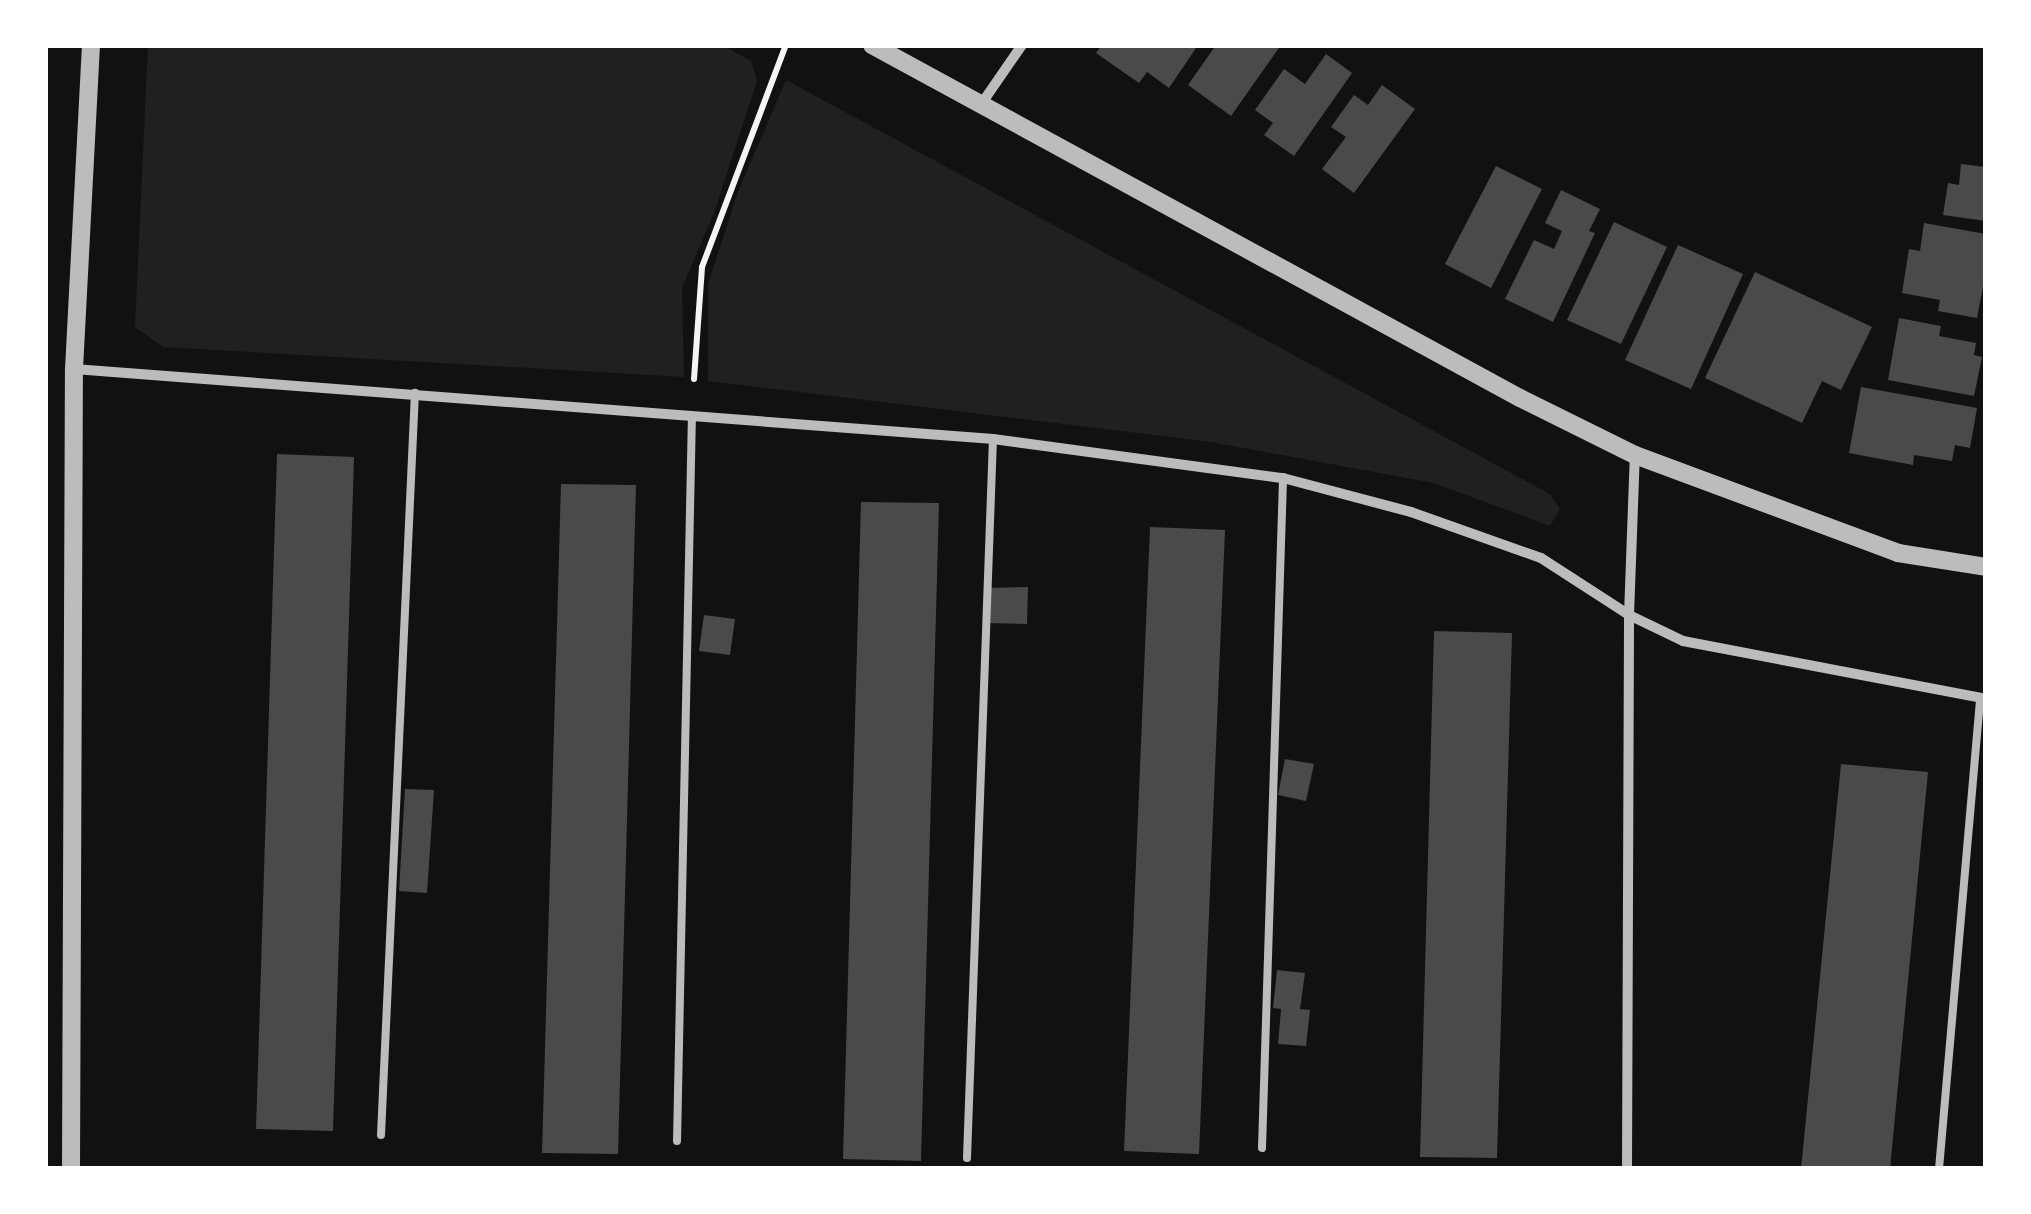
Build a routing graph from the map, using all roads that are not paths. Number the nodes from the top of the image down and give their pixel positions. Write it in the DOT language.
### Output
graph roads {
  1 [pos="91,45"];
  2 [pos="872,45"];
  3 [pos="1022,45"];
  4 [pos="982,103"];
  5 [pos="74,369"];
  6 [pos="415,393"];
  7 [pos="692,415"];
  8 [pos="993,438"];
  9 [pos="1635,455"];
  10 [pos="1283,478"];
  11 [pos="1986,567"];
  12 [pos="1629,616"];
  13 [pos="1983,699"];
  14 [pos="381,1135"];
  15 [pos="677,1141"];
  16 [pos="1262,1148"];
  17 [pos="967,1158"];
  18 [pos="71,1169"];
  19 [pos="1627,1169"];
  20 [pos="1940,1169"];
  1 -- 5 [label="street"];
  2 -- 4 [label="street"];
  3 -- 4 [label="street"];
  4 -- 9 [label="street"];
  5 -- 6 [label="street"];
  5 -- 18 [label="street"];
  6 -- 7 [label="street"];
  6 -- 14 [label="lane"];
  7 -- 8 [label="street"];
  7 -- 15 [label="lane"];
  8 -- 10 [label="street"];
  8 -- 17 [label="lane"];
  9 -- 11 [label="street"];
  9 -- 12 [label="street"];
  10 -- 12 [label="street"];
  10 -- 16 [label="lane"];
  12 -- 13 [label="street"];
  12 -- 19 [label="street"];
  13 -- 20 [label="lane"];
}
